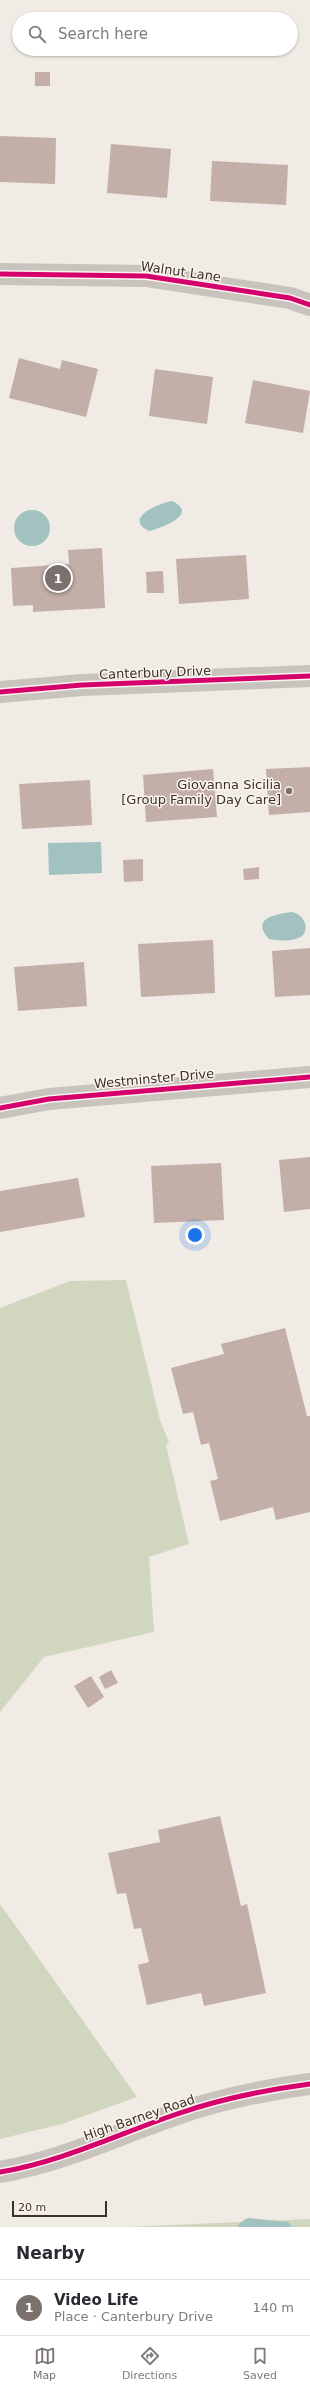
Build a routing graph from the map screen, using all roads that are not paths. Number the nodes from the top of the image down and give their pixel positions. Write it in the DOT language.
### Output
graph roads {
  1 [pos="0,274"];
  2 [pos="310,304"];
  3 [pos="310,676"];
  4 [pos="0,692"];
  5 [pos="310,1077"];
  6 [pos="0,1108"];
  7 [pos="310,2084"];
  8 [pos="0,2172"];
  1 -- 2 [label="street, Walnut Lane"];
  3 -- 4 [label="street, Canterbury Drive"];
  5 -- 6 [label="street, Westminster Drive"];
  7 -- 8 [label="street, High Barney Road"];
}
